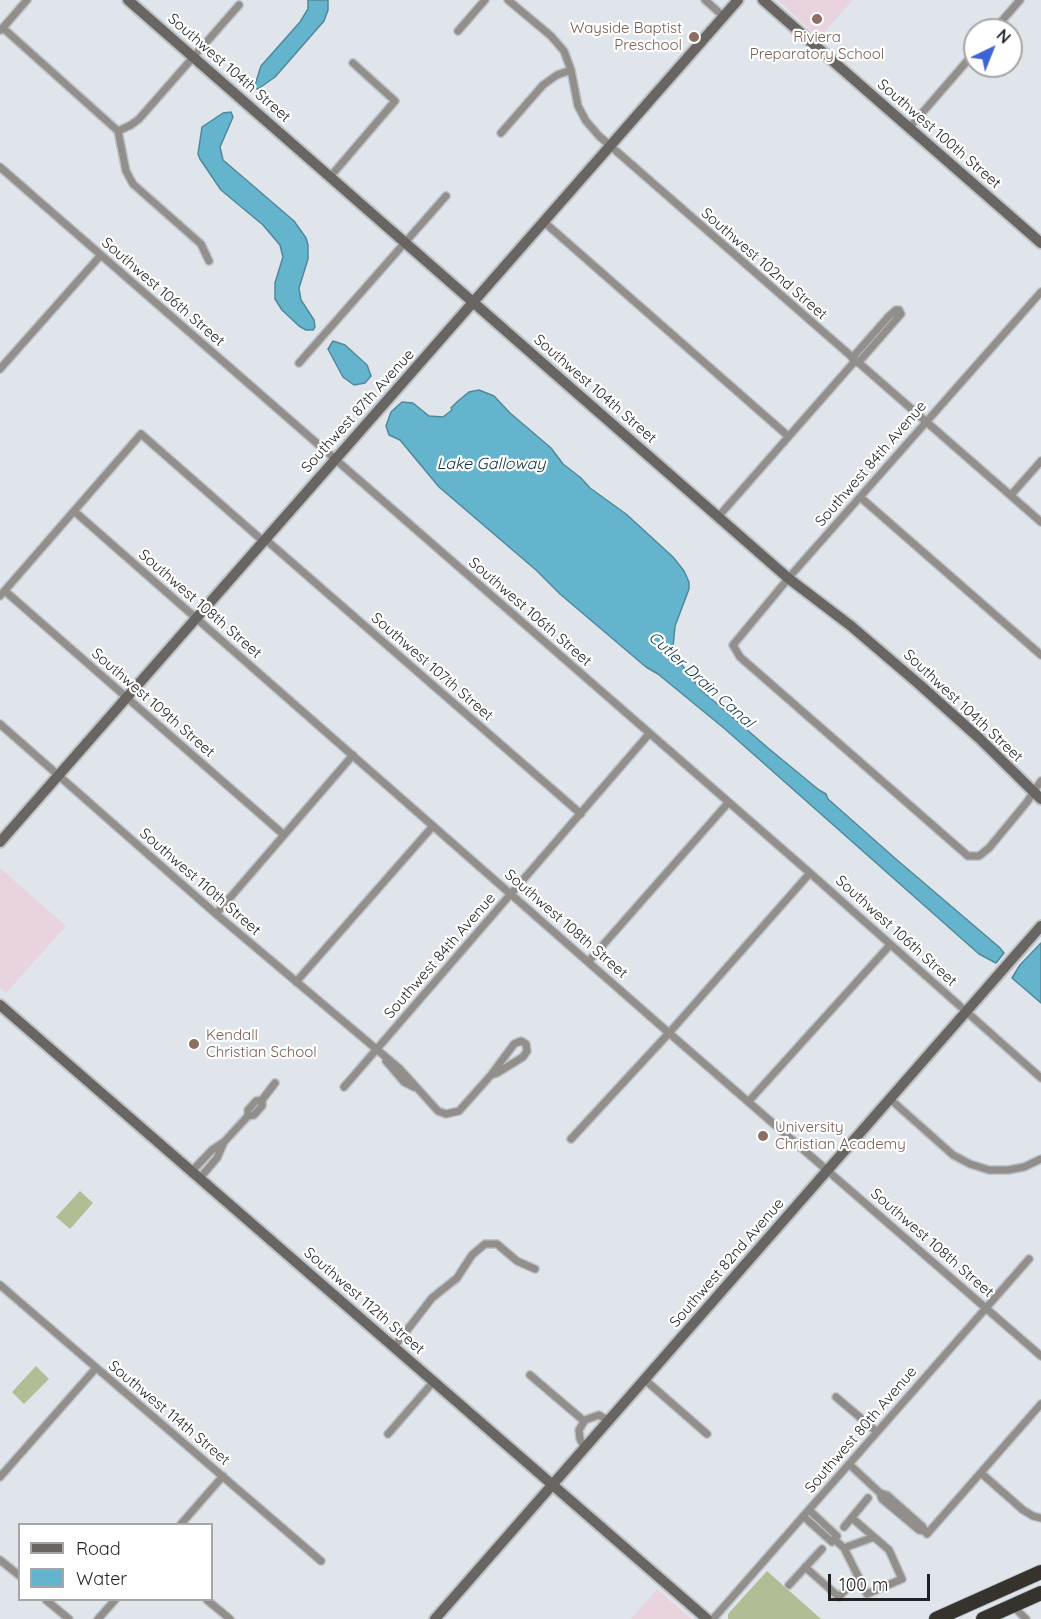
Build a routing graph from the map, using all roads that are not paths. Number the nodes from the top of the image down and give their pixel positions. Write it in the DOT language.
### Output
graph roads {
  1 [pos="27,0"];
  2 [pos="128,0"];
  3 [pos="485,0"];
  4 [pos="508,0"];
  5 [pos="705,0"];
  6 [pos="738,0"];
  7 [pos="763,0"];
  8 [pos="1020,0"];
  9 [pos="239,5"];
  10 [pos="723,16"];
  11 [pos="1004,18"];
  12 [pos="1,30"];
  13 [pos="458,31"];
  14 [pos="194,58"];
  15 [pos="353,63"];
  16 [pos="963,66"];
  17 [pos="571,70"];
  18 [pos="909,128"];
  19 [pos="118,130"];
  20 [pos="501,133"];
  21 [pos="610,146"];
  22 [pos="0,167"];
  23 [pos="330,177"];
  24 [pos="447,196"];
  25 [pos="544,222"];
  26 [pos="405,242"];
  27 [pos="1041,243"];
  28 [pos="101,255"];
  29 [pos="209,261"];
  30 [pos="1041,292"];
  31 [pos="474,303"];
  32 [pos="853,359"];
  33 [pos="299,363"];
  34 [pos="0,369"];
  35 [pos="926,422"];
  36 [pos="788,436"];
  37 [pos="335,460"];
  38 [pos="1041,460"];
  39 [pos="1011,495"];
  40 [pos="860,497"];
  41 [pos="74,511"];
  42 [pos="718,517"];
  43 [pos="1041,522"];
  44 [pos="264,540"];
  45 [pos="788,579"];
  46 [pos="2,593"];
  47 [pos="195,619"];
  48 [pos="1041,655"];
  49 [pos="127,698"];
  50 [pos="0,724"];
  51 [pos="649,734"];
  52 [pos="353,755"];
  53 [pos="59,775"];
  54 [pos="1041,781"];
  55 [pos="1037,796"];
  56 [pos="728,803"];
  57 [pos="581,814"];
  58 [pos="433,826"];
  59 [pos="284,835"];
  60 [pos="0,842"];
  61 [pos="810,873"];
  62 [pos="512,894"];
  63 [pos="216,914"];
  64 [pos="1041,926"];
  65 [pos="890,945"];
  66 [pos="588,962"];
  67 [pos="296,982"];
  68 [pos="0,1005"];
  69 [pos="966,1012"];
  70 [pos="669,1033"];
  71 [pos="377,1050"];
  72 [pos="491,1075"];
  73 [pos="1041,1078"];
  74 [pos="275,1083"];
  75 [pos="344,1087"];
  76 [pos="890,1099"];
  77 [pos="749,1101"];
  78 [pos="571,1139"];
  79 [pos="1041,1159"];
  80 [pos="829,1170"];
  81 [pos="196,1175"];
  82 [pos="1029,1259"];
  83 [pos="535,1269"];
  84 [pos="0,1285"];
  85 [pos="986,1308"];
  86 [pos="394,1347"];
  87 [pos="1041,1356"];
  88 [pos="96,1368"];
  89 [pos="530,1375"];
  90 [pos="644,1379"];
  91 [pos="434,1381"];
  92 [pos="836,1397"];
  93 [pos="1041,1404"];
  94 [pos="584,1421"];
  95 [pos="609,1421"];
  96 [pos="877,1432"];
  97 [pos="388,1434"];
  98 [pos="707,1434"];
  99 [pos="585,1448"];
  100 [pos="849,1464"];
  101 [pos="981,1473"];
  102 [pos="223,1476"];
  103 [pos="0,1477"];
  104 [pos="553,1485"];
  105 [pos="868,1498"];
  106 [pos="809,1510"];
  107 [pos="803,1516"];
  108 [pos="1038,1517"];
  109 [pos="852,1518"];
  110 [pos="182,1523"];
  111 [pos="844,1527"];
  112 [pos="874,1537"];
  113 [pos="834,1539"];
  114 [pos="844,1548"];
  115 [pos="822,1549"];
  116 [pos="0,1560"];
  117 [pos="321,1561"];
  118 [pos="805,1567"];
  119 [pos="1041,1572"];
  120 [pos="18,1574"];
  121 [pos="858,1576"];
  122 [pos="789,1586"];
  123 [pos="997,1592"];
  124 [pos="1041,1593"];
  125 [pos="48,1601"];
  126 [pos="113,1601"];
  127 [pos="209,1601"];
  128 [pos="1012,1606"];
  129 [pos="69,1619"];
  130 [pos="98,1619"];
  131 [pos="230,1619"];
  132 [pos="435,1619"];
  133 [pos="707,1619"];
  134 [pos="713,1619"];
  135 [pos="936,1619"];
  136 [pos="983,1619"];
  137 [pos="1026,1619"];
  1 -- 12 [label="street"];
  2 -- 14 [label="street, Southwest 104th Street"];
  3 -- 13 [label="street"];
  4 -- 17 [label="street, Southwest 102nd Street"];
  5 -- 10 [label="street"];
  6 -- 10 [label="street, Southwest 87th Avenue"];
  7 -- 18 [label="street, Southwest 100th Street"];
  8 -- 11 [label="street"];
  9 -- 14 [label="street"];
  10 -- 21 [label="street, Southwest 87th Avenue"];
  12 -- 19 [label="street"];
  14 -- 19 [label="street"];
  14 -- 23 [label="street, Southwest 104th Street"];
  15 -- 23 [label="street"];
  16 -- 18 [label="street"];
  17 -- 20 [label="street"];
  17 -- 21 [label="street, Southwest 102nd Street"];
  18 -- 27 [label="street, Southwest 100th Street"];
  19 -- 29 [label="street"];
  21 -- 25 [label="street, Southwest 87th Avenue"];
  21 -- 32 [label="street, Southwest 102nd Street"];
  22 -- 28 [label="street, Southwest 106th Street"];
  23 -- 26 [label="street, Southwest 104th Street"];
  24 -- 26 [label="street"];
  25 -- 31 [label="street, Southwest 87th Avenue"];
  25 -- 36 [label="street"];
  26 -- 31 [label="street, Southwest 104th Street"];
  26 -- 33 [label="street"];
  28 -- 34 [label="street"];
  28 -- 37 [label="street, Southwest 106th Street"];
  30 -- 35 [label="street, Southwest 84th Avenue"];
  31 -- 37 [label="street, Southwest 87th Avenue"];
  31 -- 42 [label="street, Southwest 104th Street"];
  32 -- 32 [label="street"];
  32 -- 35 [label="street, Southwest 102nd Street"];
  32 -- 36 [label="street"];
  35 -- 39 [label="street, Southwest 102nd Street"];
  35 -- 40 [label="street, Southwest 84th Avenue"];
  36 -- 42 [label="street"];
  37 -- 44 [label="street, Southwest 87th Avenue"];
  37 -- 51 [label="street, Southwest 106th Street"];
  38 -- 39 [label="street"];
  39 -- 43 [label="street, Southwest 102nd Street"];
  40 -- 45 [label="street, Southwest 84th Avenue"];
  40 -- 48 [label="street"];
  41 -- 44 [label="street, Southwest 107th Street"];
  41 -- 46 [label="street"];
  41 -- 47 [label="street, Southwest 108th Street"];
  42 -- 45 [label="street, Southwest 104th Street"];
  44 -- 47 [label="street, Southwest 87th Avenue"];
  44 -- 57 [label="street, Southwest 107th Street"];
  45 -- 55 [label="street, Southwest 104th Street"];
  45 -- 55 [label="street, Southwest 84th Avenue"];
  46 -- 49 [label="street, Southwest 109th Street"];
  47 -- 49 [label="street, Southwest 87th Avenue"];
  47 -- 52 [label="street, Southwest 108th Street"];
  49 -- 53 [label="street, Southwest 87th Avenue"];
  49 -- 59 [label="street, Southwest 109th Street"];
  50 -- 53 [label="street, Southwest 110th Street"];
  51 -- 56 [label="street, Southwest 106th Street"];
  51 -- 57 [label="street, Southwest 84th Avenue"];
  52 -- 58 [label="street, Southwest 108th Street"];
  52 -- 59 [label="street"];
  53 -- 60 [label="street, Southwest 87th Avenue"];
  53 -- 63 [label="street, Southwest 110th Street"];
  54 -- 55 [label="street"];
  56 -- 61 [label="street, Southwest 106th Street"];
  56 -- 66 [label="street"];
  57 -- 62 [label="street, Southwest 84th Avenue"];
  58 -- 62 [label="street, Southwest 108th Street"];
  58 -- 67 [label="street"];
  59 -- 63 [label="street"];
  61 -- 65 [label="street, Southwest 106th Street"];
  61 -- 70 [label="street"];
  62 -- 66 [label="street, Southwest 108th Street"];
  62 -- 71 [label="street, Southwest 84th Avenue"];
  63 -- 67 [label="street, Southwest 110th Street"];
  64 -- 69 [label="street, Southwest 82nd Avenue"];
  65 -- 69 [label="street, Southwest 106th Street"];
  65 -- 77 [label="street"];
  66 -- 70 [label="street, Southwest 108th Street"];
  67 -- 71 [label="street, Southwest 110th Street"];
  68 -- 81 [label="street, Southwest 112th Street"];
  69 -- 73 [label="street, Southwest 106th Street"];
  69 -- 76 [label="street, Southwest 82nd Avenue"];
  70 -- 77 [label="street, Southwest 108th Street"];
  70 -- 78 [label="street"];
  71 -- 72 [label="street, Southwest 110th Street"];
  71 -- 75 [label="street, Southwest 84th Avenue"];
  72 -- 72 [label="street"];
  74 -- 81 [label="street"];
  76 -- 79 [label="street"];
  76 -- 80 [label="street, Southwest 82nd Avenue"];
  77 -- 80 [label="street, Southwest 108th Street"];
  80 -- 85 [label="street, Southwest 108th Street"];
  80 -- 90 [label="street, Southwest 82nd Avenue"];
  81 -- 86 [label="street, Southwest 112th Street"];
  82 -- 85 [label="street, Southwest 80th Avenue"];
  83 -- 86 [label="street"];
  84 -- 88 [label="street, Southwest 114th Street"];
  85 -- 87 [label="street, Southwest 108th Street"];
  85 -- 96 [label="street, Southwest 80th Avenue"];
  86 -- 91 [label="street, Southwest 112th Street"];
  88 -- 102 [label="street, Southwest 114th Street"];
  88 -- 103 [label="street"];
  89 -- 94 [label="street"];
  90 -- 95 [label="street, Southwest 82nd Avenue"];
  90 -- 98 [label="street"];
  91 -- 97 [label="street"];
  91 -- 104 [label="street, Southwest 112th Street"];
  92 -- 96 [label="street"];
  93 -- 101 [label="street"];
  94 -- 95 [label="street"];
  94 -- 99 [label="street"];
  95 -- 99 [label="street, Southwest 82nd Avenue"];
  96 -- 100 [label="street, Southwest 80th Avenue"];
  99 -- 104 [label="street, Southwest 82nd Avenue"];
  100 -- 101 [label="street"];
  100 -- 106 [label="street, Southwest 80th Avenue"];
  101 -- 108 [label="street"];
  102 -- 110 [label="street"];
  102 -- 117 [label="street, Southwest 114th Street"];
  104 -- 132 [label="street, Southwest 82nd Avenue"];
  104 -- 133 [label="street, Southwest 112th Street"];
  105 -- 109 [label="street"];
  106 -- 107 [label="street, Southwest 80th Avenue"];
  106 -- 113 [label="street"];
  107 -- 113 [label="street"];
  107 -- 134 [label="street, Southwest 80th Avenue"];
  109 -- 111 [label="street"];
  109 -- 112 [label="street"];
  112 -- 114 [label="street"];
  112 -- 121 [label="street"];
  113 -- 114 [label="street"];
  114 -- 121 [label="street"];
  115 -- 118 [label="street"];
  116 -- 120 [label="street"];
  118 -- 121 [label="street"];
  118 -- 122 [label="street"];
  119 -- 123 [label="highway"];
  123 -- 128 [label="highway"];
  123 -- 135 [label="highway"];
  124 -- 128 [label="highway"];
  125 -- 129 [label="street"];
  126 -- 130 [label="street"];
  127 -- 131 [label="street"];
  128 -- 136 [label="highway"];
  128 -- 137 [label="street"];
}
